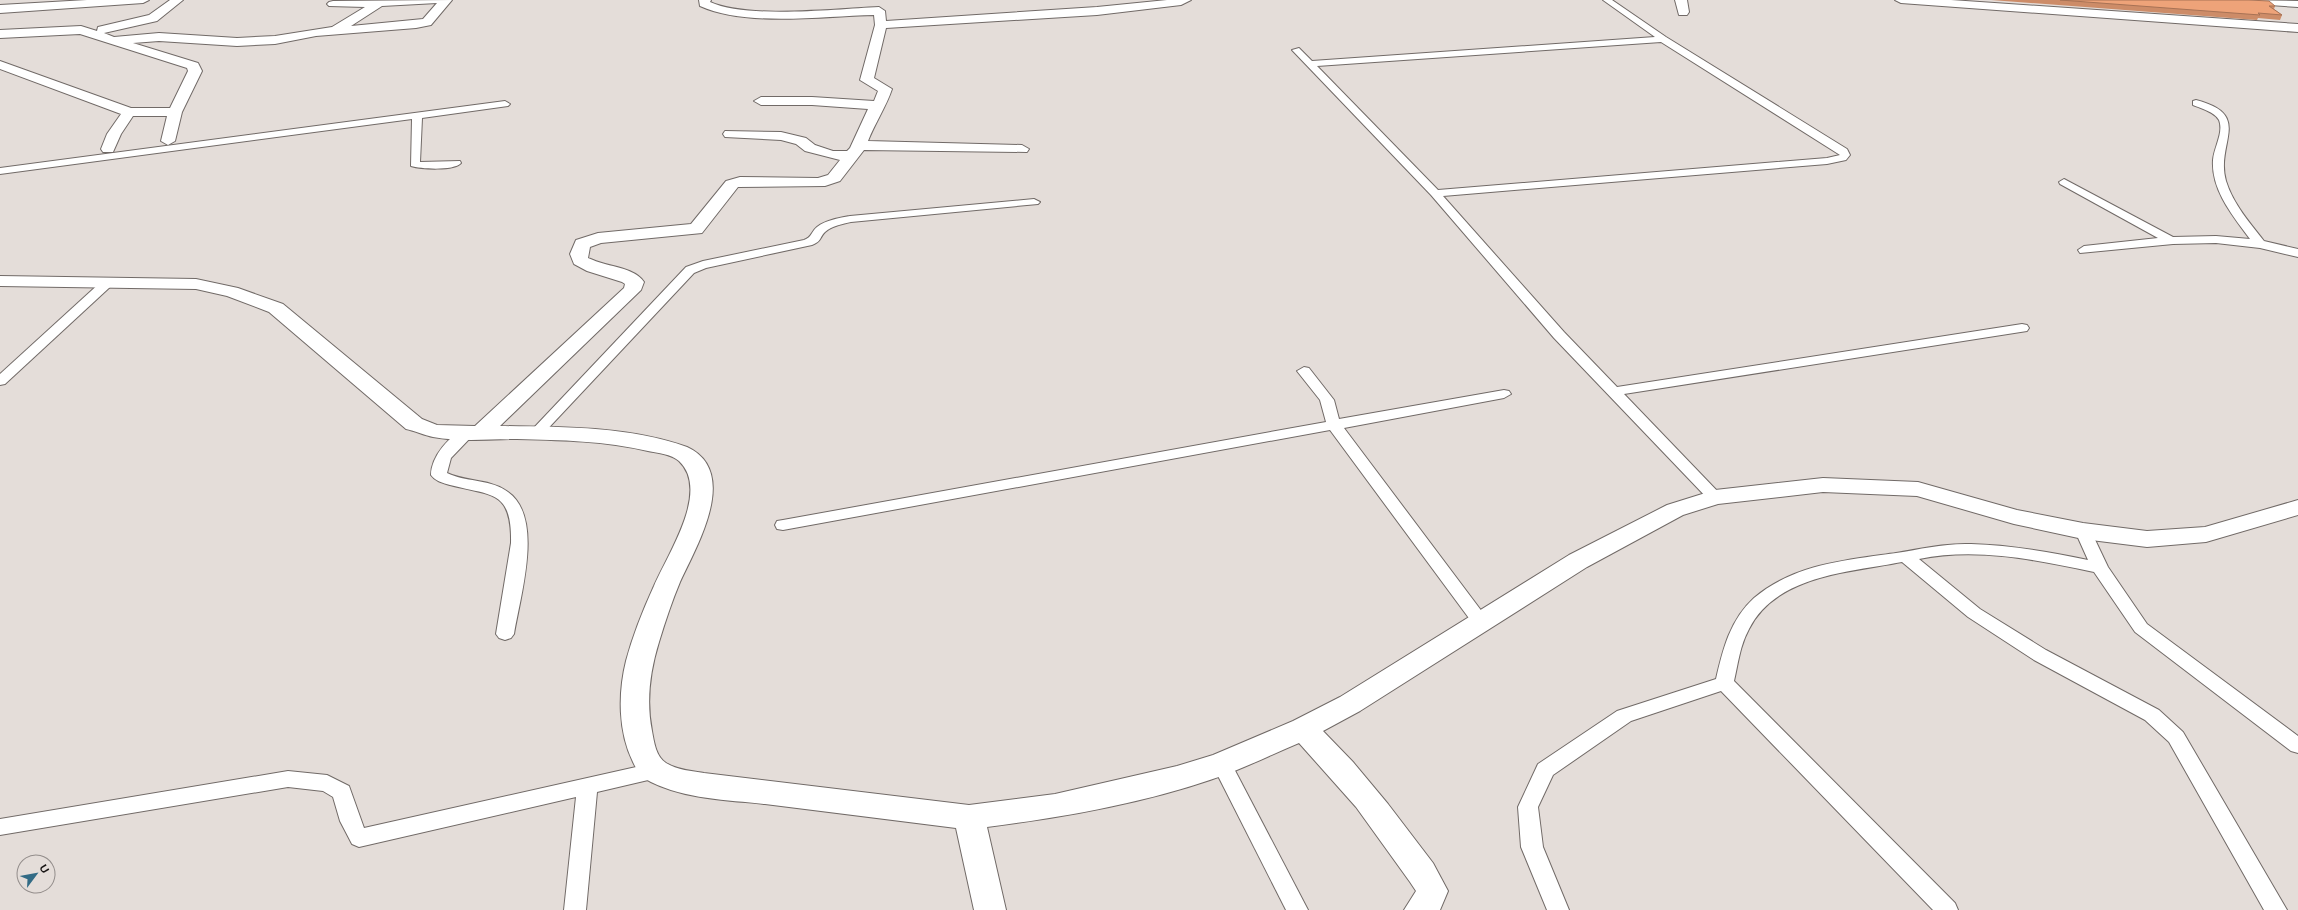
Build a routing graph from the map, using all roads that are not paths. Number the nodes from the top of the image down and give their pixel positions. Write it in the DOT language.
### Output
graph roads {
  1 [pos="143,0"];
  2 [pos="177,0"];
  3 [pos="436,0"];
  4 [pos="446,0"];
  5 [pos="705,0"];
  6 [pos="1185,0"];
  7 [pos="1607,0"];
  8 [pos="1681,0"];
  9 [pos="1901,0"];
  10 [pos="2044,0"];
  11 [pos="2240,0"];
  12 [pos="379,1"];
  13 [pos="94,2"];
  14 [pos="333,4"];
  15 [pos="2298,4"];
  16 [pos="881,5"];
  17 [pos="997,6"];
  18 [pos="0,9"];
  19 [pos="2052,11"];
  20 [pos="1684,12"];
  21 [pos="1003,18"];
  22 [pos="881,25"];
  23 [pos="2298,28"];
  24 [pos="334,31"];
  25 [pos="91,32"];
  26 [pos="0,34"];
  27 [pos="1663,39"];
  28 [pos="116,40"];
  29 [pos="1296,50"];
  30 [pos="1310,64"];
  31 [pos="0,65"];
  32 [pos="762,101"];
  33 [pos="2196,103"];
  34 [pos="505,104"];
  35 [pos="879,106"];
  36 [pos="129,112"];
  37 [pos="175,112"];
  38 [pos="417,116"];
  39 [pos="730,134"];
  40 [pos="168,141"];
  41 [pos="1022,149"];
  42 [pos="108,150"];
  43 [pos="855,150"];
  44 [pos="456,163"];
  45 [pos="0,171"];
  46 [pos="2064,182"];
  47 [pos="1435,192"];
  48 [pos="1034,202"];
  49 [pos="2171,241"];
  50 [pos="2260,244"];
  51 [pos="2084,250"];
  52 [pos="2298,253"];
  53 [pos="0,281"];
  54 [pos="106,284"];
  55 [pos="2022,328"];
  56 [pos="1304,371"];
  57 [pos="0,382"];
  58 [pos="1612,392"];
  59 [pos="1504,394"];
  60 [pos="1334,426"];
  61 [pos="474,433"];
  62 [pos="535,434"];
  63 [pos="1716,497"];
  64 [pos="2298,507"];
  65 [pos="783,524"];
  66 [pos="2083,531"];
  67 [pos="1905,556"];
  68 [pos="2100,568"];
  69 [pos="1480,621"];
  70 [pos="505,634"];
  71 [pos="1724,683"];
  72 [pos="1303,729"];
  73 [pos="2298,746"];
  74 [pos="1222,764"];
  75 [pos="654,771"];
  76 [pos="587,787"];
  77 [pos="969,817"];
  78 [pos="0,827"];
  79 [pos="575,910"];
  80 [pos="990,910"];
  81 [pos="1297,910"];
  82 [pos="1420,910"];
  83 [pos="1558,910"];
  84 [pos="1947,910"];
  85 [pos="2276,910"];
  1 -- 13 [label="street"];
  2 -- 25 [label="street"];
  3 -- 12 [label="street"];
  4 -- 24 [label="street"];
  5 -- 16 [label="street"];
  6 -- 21 [label="street"];
  7 -- 27 [label="lane"];
  8 -- 20 [label="street"];
  9 -- 19 [label="street"];
  10 -- 19 [label="street"];
  11 -- 15 [label="street"];
  12 -- 14 [label="street"];
  12 -- 24 [label="street"];
  13 -- 18 [label="street"];
  16 -- 22 [label="street"];
  17 -- 21 [label="street"];
  19 -- 23 [label="street"];
  21 -- 22 [label="street"];
  22 -- 35 [label="street"];
  24 -- 28 [label="street"];
  25 -- 26 [label="street"];
  25 -- 28 [label="street"];
  27 -- 30 [label="lane"];
  27 -- 47 [label="lane"];
  28 -- 37 [label="street"];
  29 -- 30 [label="lane"];
  30 -- 47 [label="lane"];
  31 -- 36 [label="street"];
  32 -- 35 [label="street"];
  33 -- 50 [label="lane"];
  34 -- 38 [label="lane"];
  35 -- 43 [label="street"];
  36 -- 37 [label="street"];
  36 -- 42 [label="street"];
  37 -- 40 [label="street"];
  38 -- 44 [label="lane"];
  38 -- 45 [label="lane"];
  39 -- 43 [label="street"];
  41 -- 43 [label="street"];
  43 -- 61 [label="street"];
  46 -- 49 [label="lane"];
  47 -- 58 [label="lane"];
  48 -- 62 [label="lane"];
  49 -- 50 [label="lane"];
  49 -- 51 [label="lane"];
  50 -- 52 [label="lane"];
  53 -- 54 [label="street"];
  54 -- 57 [label="lane"];
  54 -- 61 [label="street"];
  55 -- 58 [label="lane"];
  56 -- 60 [label="lane"];
  58 -- 63 [label="lane"];
  59 -- 60 [label="lane"];
  60 -- 65 [label="lane"];
  60 -- 69 [label="lane"];
  61 -- 62 [label="street"];
  61 -- 70 [label="lane"];
  62 -- 75 [label="street"];
  63 -- 66 [label="street"];
  63 -- 69 [label="street"];
  64 -- 66 [label="street"];
  66 -- 68 [label="lane"];
  67 -- 68 [label="lane"];
  67 -- 71 [label="lane"];
  67 -- 85 [label="lane"];
  68 -- 73 [label="lane"];
  69 -- 72 [label="street"];
  71 -- 83 [label="lane"];
  71 -- 84 [label="lane"];
  72 -- 74 [label="street"];
  72 -- 82 [label="street"];
  74 -- 77 [label="street"];
  74 -- 81 [label="lane"];
  75 -- 76 [label="lane"];
  75 -- 77 [label="street"];
  76 -- 78 [label="lane"];
  76 -- 79 [label="lane"];
  77 -- 80 [label="street"];
}
